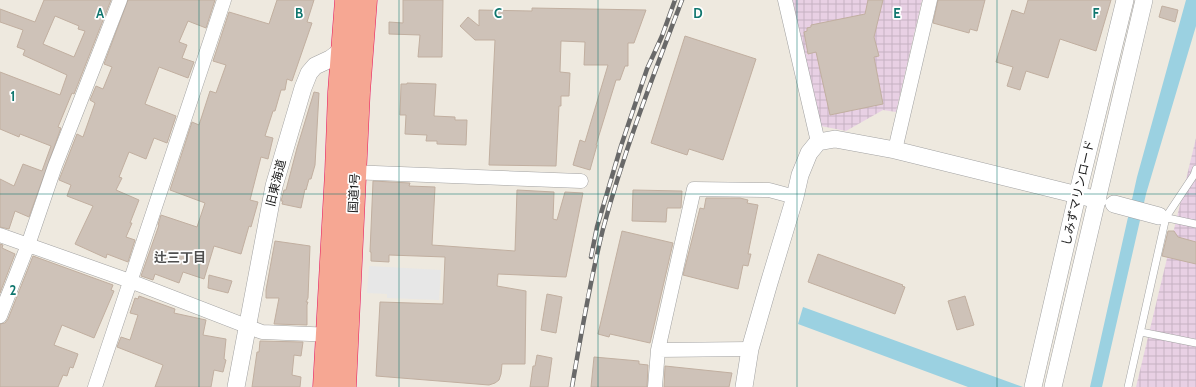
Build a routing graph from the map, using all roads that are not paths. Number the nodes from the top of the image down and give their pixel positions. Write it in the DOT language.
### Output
graph roads {
  1 [pos="120,0"];
  2 [pos="224,0"];
  3 [pos="346,0"];
  4 [pos="357,0"];
  5 [pos="366,0"];
  6 [pos="785,0"];
  7 [pos="930,0"];
  8 [pos="1125,0"];
  9 [pos="1144,0"];
  10 [pos="343,46"];
  11 [pos="818,142"];
  12 [pos="895,150"];
  13 [pos="1196,169"];
  14 [pos="346,172"];
  15 [pos="581,181"];
  16 [pos="1077,196"];
  17 [pos="796,197"];
  18 [pos="1106,202"];
  19 [pos="1163,217"];
  20 [pos="1196,224"];
  21 [pos="0,235"];
  22 [pos="28,245"];
  23 [pos="130,281"];
  24 [pos="0,316"];
  25 [pos="247,327"];
  26 [pos="1141,332"];
  27 [pos="337,335"];
  28 [pos="1196,343"];
  29 [pos="750,349"];
  30 [pos="658,350"];
  31 [pos="1034,383"];
  32 [pos="1054,386"];
  33 [pos="95,387"];
  34 [pos="236,387"];
  35 [pos="324,387"];
  36 [pos="345,387"];
  37 [pos="655,387"];
  38 [pos="744,387"];
  39 [pos="1128,387"];
  1 -- 22 [label="street"];
  2 -- 23 [label="street"];
  3 -- 10 [label="highway, 国道1号"];
  4 -- 10 [label="street, 旧東海道"];
  5 -- 14 [label="highway, 国道1号"];
  6 -- 11 [label="street"];
  7 -- 12 [label="street"];
  8 -- 16 [label="street, しみずマリンロード"];
  9 -- 18 [label="street, しみずマリンロード"];
  10 -- 14 [label="highway, 国道1号"];
  10 -- 25 [label="street, 旧東海道"];
  11 -- 12 [label="street"];
  11 -- 17 [label="street"];
  12 -- 16 [label="street"];
  13 -- 19 [label="lane"];
  14 -- 15 [label="street"];
  14 -- 27 [label="highway, 国道1号"];
  16 -- 18 [label="street"];
  16 -- 31 [label="street, しみずマリンロード"];
  17 -- 29 [label="street"];
  17 -- 30 [label="street"];
  18 -- 19 [label="street"];
  18 -- 32 [label="street, しみずマリンロード"];
  19 -- 20 [label="lane"];
  19 -- 26 [label="lane"];
  21 -- 22 [label="street"];
  22 -- 23 [label="street"];
  22 -- 24 [label="street"];
  23 -- 25 [label="street"];
  23 -- 33 [label="street"];
  25 -- 27 [label="street"];
  25 -- 34 [label="street, 旧東海道"];
  26 -- 28 [label="lane"];
  26 -- 39 [label="lane"];
  27 -- 35 [label="highway, 国道1号"];
  27 -- 36 [label="highway, 国道1号"];
  29 -- 30 [label="street"];
  29 -- 38 [label="street"];
  30 -- 37 [label="street"];
}
